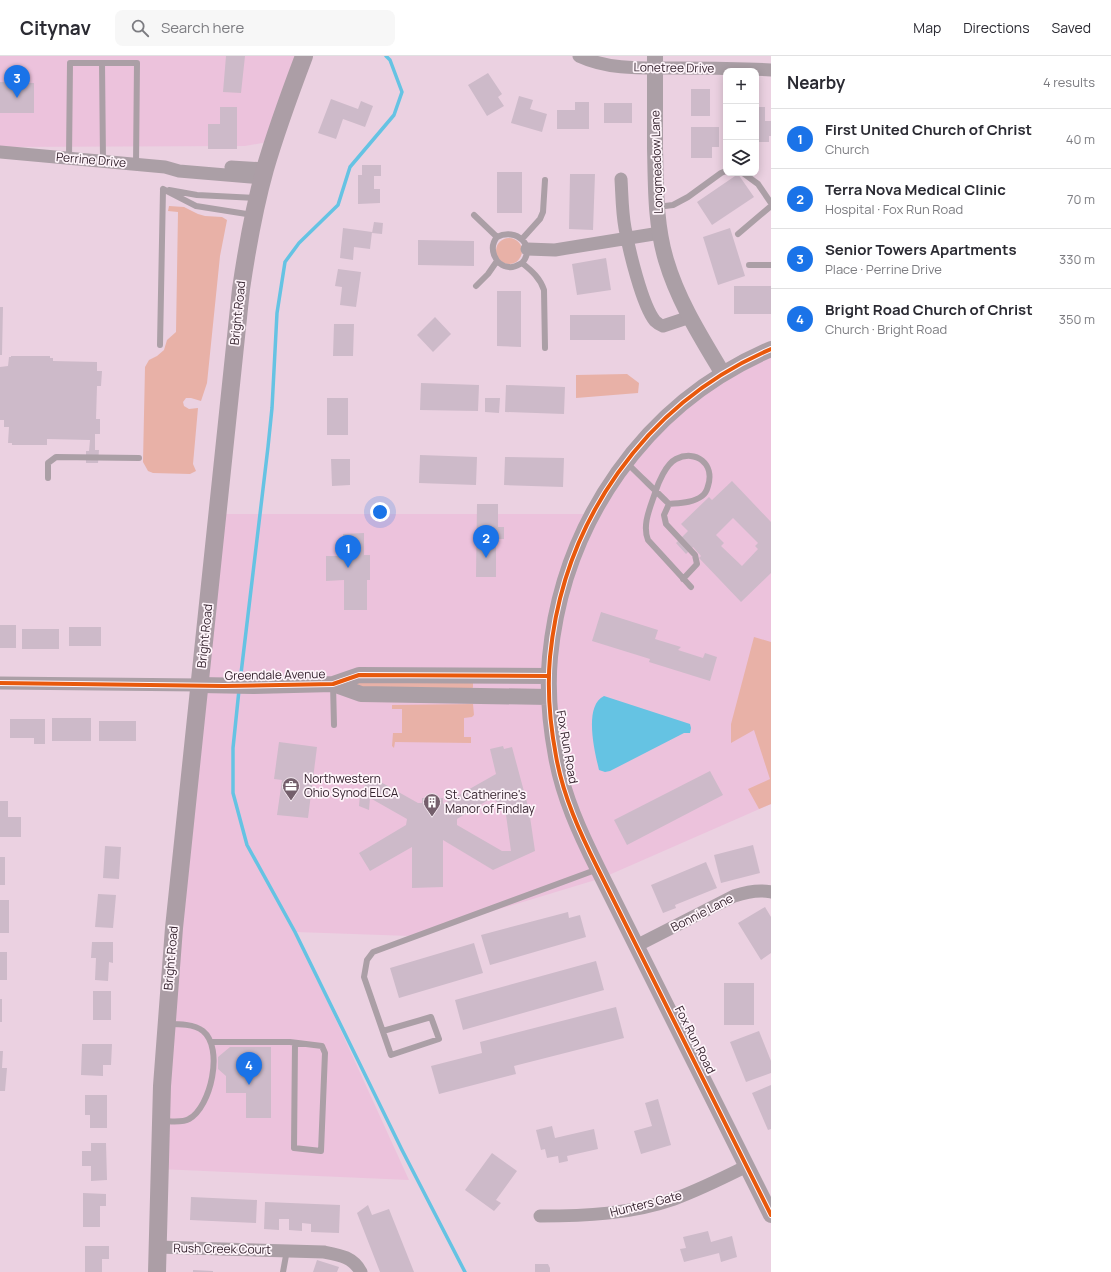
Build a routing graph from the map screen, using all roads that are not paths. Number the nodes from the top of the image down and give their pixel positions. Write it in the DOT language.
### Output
graph roads {
  1 [pos="304,56"];
  2 [pos="579,56"];
  3 [pos="655,62"];
  4 [pos="102,63"];
  5 [pos="771,70"];
  6 [pos="0,144"];
  7 [pos="0,152"];
  8 [pos="16,154"];
  9 [pos="69,158"];
  10 [pos="103,161"];
  11 [pos="136,165"];
  12 [pos="723,172"];
  13 [pos="264,174"];
  14 [pos="747,176"];
  15 [pos="621,179"];
  16 [pos="545,180"];
  17 [pos="163,189"];
  18 [pos="771,203"];
  19 [pos="771,206"];
  20 [pos="255,207"];
  21 [pos="657,207"];
  22 [pos="474,215"];
  23 [pos="660,233"];
  24 [pos="738,234"];
  25 [pos="497,238"];
  26 [pos="627,238"];
  27 [pos="524,244"];
  28 [pos="497,261"];
  29 [pos="522,263"];
  30 [pos="749,265"];
  31 [pos="771,265"];
  32 [pos="476,286"];
  33 [pos="690,317"];
  34 [pos="160,346"];
  35 [pos="545,348"];
  36 [pos="771,349"];
  37 [pos="723,374"];
  38 [pos="139,458"];
  39 [pos="626,462"];
  40 [pos="48,478"];
  41 [pos="656,491"];
  42 [pos="669,504"];
  43 [pos="683,579"];
  44 [pos="691,587"];
  45 [pos="549,676"];
  46 [pos="0,683"];
  47 [pos="333,684"];
  48 [pos="200,685"];
  49 [pos="549,697"];
  50 [pos="334,725"];
  51 [pos="598,869"];
  52 [pos="771,892"];
  53 [pos="636,946"];
  54 [pos="166,1024"];
  55 [pos="383,1032"];
  56 [pos="211,1042"];
  57 [pos="296,1043"];
  58 [pos="160,1121"];
  59 [pos="747,1166"];
  60 [pos="771,1215"];
  61 [pos="540,1216"];
  62 [pos="157,1247"];
  63 [pos="287,1250"];
  64 [pos="157,1272"];
  65 [pos="283,1272"];
  66 [pos="361,1272"];
  1 -- 13 [label="main road, Bright Road"];
  2 -- 3 [label="street, Lonetree Drive"];
  3 -- 5 [label="street, Lonetree Drive"];
  3 -- 21 [label="street, Longmeadow Lane"];
  4 -- 9 [label="lane"];
  4 -- 10 [label="lane"];
  4 -- 11 [label="lane"];
  6 -- 8 [label="street, Perrine Drive"];
  7 -- 8 [label="street, Perrine Drive"];
  8 -- 9 [label="street, Perrine Drive"];
  9 -- 10 [label="street, Perrine Drive"];
  10 -- 11 [label="street, Perrine Drive"];
  11 -- 13 [label="street, Perrine Drive"];
  12 -- 21 [label="lane"];
  13 -- 20 [label="main road, Bright Road"];
  14 -- 18 [label="lane"];
  15 -- 26 [label="street"];
  16 -- 27 [label="lane"];
  17 -- 20 [label="lane"];
  17 -- 20 [label="lane"];
  17 -- 34 [label="lane"];
  19 -- 24 [label="lane"];
  20 -- 48 [label="main road, Bright Road"];
  21 -- 23 [label="street, Longmeadow Lane"];
  22 -- 25 [label="lane"];
  23 -- 26 [label="street"];
  23 -- 33 [label="street, Longmeadow Lane"];
  25 -- 27 [label="lane"];
  25 -- 28 [label="lane"];
  26 -- 27 [label="street"];
  26 -- 33 [label="street"];
  27 -- 29 [label="lane"];
  28 -- 29 [label="lane"];
  28 -- 32 [label="lane"];
  29 -- 35 [label="lane"];
  30 -- 31 [label="lane"];
  33 -- 37 [label="street, Longmeadow Lane"];
  36 -- 37 [label="street, Fox Run Road"];
  37 -- 39 [label="street, Fox Run Road"];
  38 -- 40 [label="lane"];
  39 -- 41 [label="lane"];
  39 -- 45 [label="street, Fox Run Road"];
  41 -- 42 [label="lane"];
  41 -- 42 [label="lane"];
  41 -- 43 [label="lane"];
  42 -- 43 [label="lane"];
  43 -- 44 [label="lane"];
  45 -- 47 [label="street, Greendale Avenue"];
  45 -- 49 [label="street, Fox Run Road"];
  46 -- 48 [label="street, Greendale Avenue"];
  47 -- 48 [label="street, Greendale Avenue"];
  47 -- 49 [label="street, Greendale Avenue"];
  47 -- 50 [label="lane"];
  48 -- 54 [label="main road, Bright Road"];
  49 -- 51 [label="street, Fox Run Road"];
  51 -- 53 [label="street, Fox Run Road"];
  51 -- 55 [label="lane"];
  52 -- 53 [label="street, Bonnie Lane"];
  53 -- 59 [label="street, Fox Run Road"];
  54 -- 56 [label="lane"];
  54 -- 58 [label="main road, Bright Road"];
  55 -- 55 [label="lane"];
  56 -- 57 [label="lane"];
  56 -- 58 [label="lane"];
  57 -- 57 [label="lane"];
  58 -- 62 [label="main road, Bright Road"];
  59 -- 60 [label="street, Fox Run Road"];
  59 -- 61 [label="street, Hunters Gate"];
  62 -- 63 [label="street, Rush Creek Court"];
  62 -- 64 [label="main road, Bright Road"];
  63 -- 65 [label="lane, Rush Creek Court"];
  63 -- 66 [label="street, Rush Creek Court"];
}
